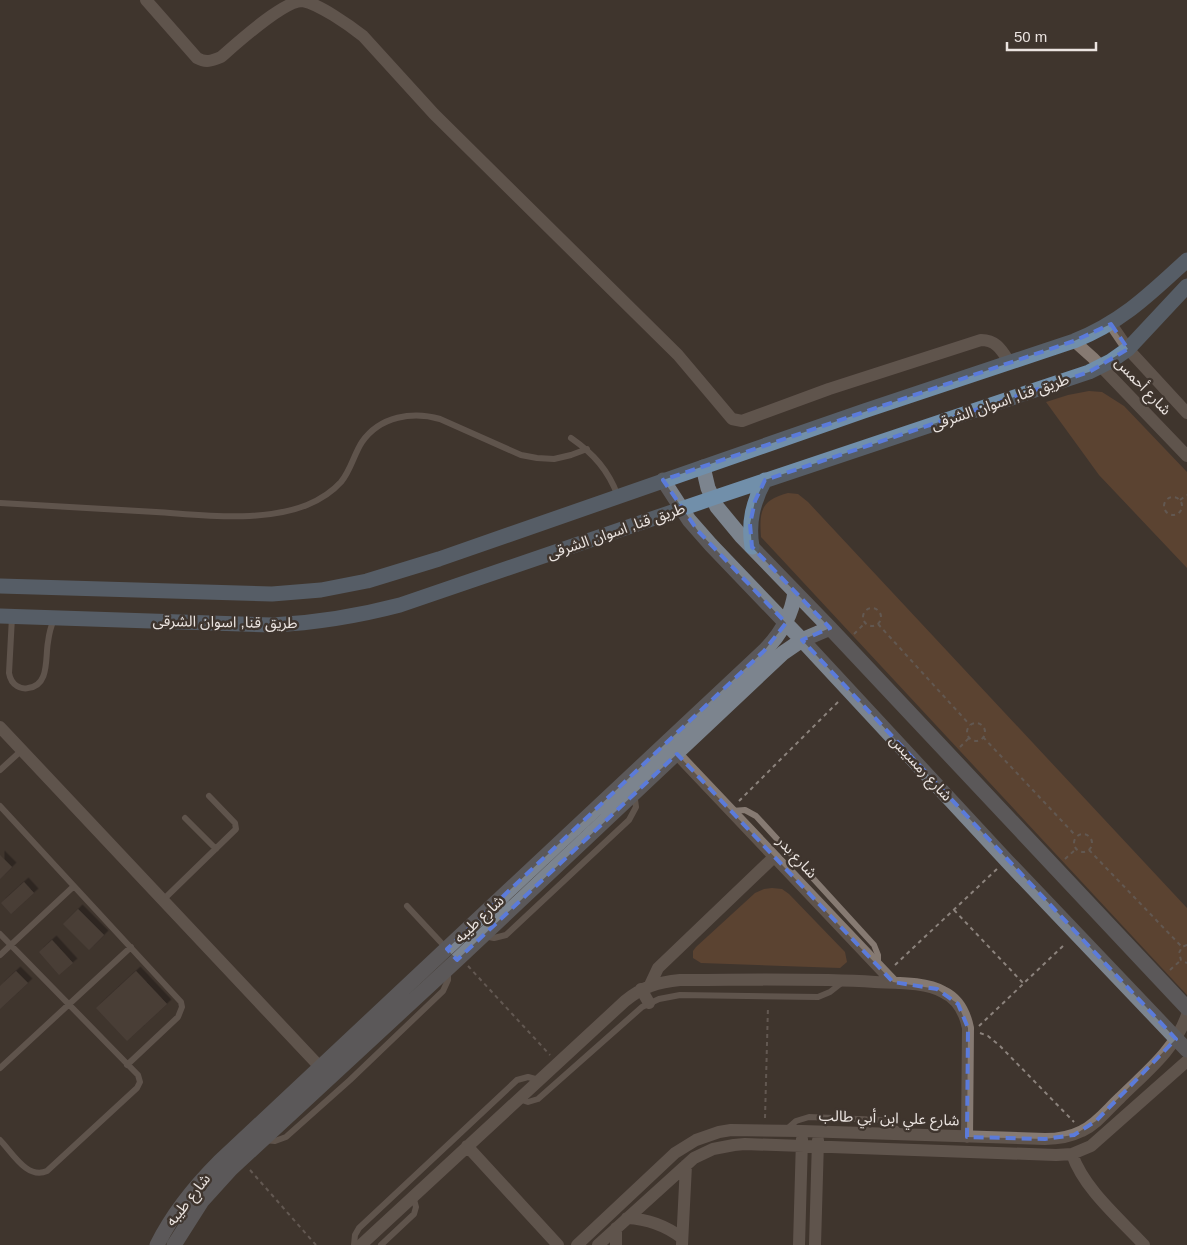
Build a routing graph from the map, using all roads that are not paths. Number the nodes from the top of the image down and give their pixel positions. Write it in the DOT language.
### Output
graph roads {
  1 [pos="146,0"];
  2 [pos="1187,260"];
  3 [pos="1187,286"];
  4 [pos="1111,324"];
  5 [pos="1074,342"];
  6 [pos="1128,349"];
  7 [pos="1010,363"];
  8 [pos="1102,367"];
  9 [pos="1181,402"];
  10 [pos="1187,413"];
  11 [pos="571,438"];
  12 [pos="587,449"];
  13 [pos="1187,456"];
  14 [pos="703,467"];
  15 [pos="663,480"];
  16 [pos="765,480"];
  17 [pos="618,496"];
  18 [pos="713,498"];
  19 [pos="0,503"];
  20 [pos="681,508"];
  21 [pos="752,547"];
  22 [pos="0,586"];
  23 [pos="795,592"];
  24 [pos="4,618"];
  25 [pos="55,618"];
  26 [pos="786,623"];
  27 [pos="830,628"];
  28 [pos="802,640"];
  29 [pos="0,727"];
  30 [pos="22,750"];
  31 [pos="677,754"];
  32 [pos="0,770"];
  33 [pos="209,796"];
  34 [pos="0,806"];
  35 [pos="731,811"];
  36 [pos="185,818"];
  37 [pos="216,849"];
  38 [pos="774,857"];
  39 [pos="74,886"];
  40 [pos="163,900"];
  41 [pos="407,906"];
  42 [pos="0,934"];
  43 [pos="11,945"];
  44 [pos="131,947"];
  45 [pos="447,949"];
  46 [pos="0,955"];
  47 [pos="455,962"];
  48 [pos="885,974"];
  49 [pos="844,980"];
  50 [pos="645,987"];
  51 [pos="649,1003"];
  52 [pos="69,1005"];
  53 [pos="1187,1008"];
  54 [pos="1187,1015"];
  55 [pos="1176,1039"];
  56 [pos="1187,1050"];
  57 [pos="1187,1062"];
  58 [pos="127,1065"];
  59 [pos="320,1067"];
  60 [pos="0,1068"];
  61 [pos="539,1080"];
  62 [pos="518,1098"];
  63 [pos="786,1131"];
  64 [pos="802,1131"];
  65 [pos="818,1132"];
  66 [pos="900,1135"];
  67 [pos="967,1137"];
  68 [pos="0,1140"];
  69 [pos="467,1146"];
  70 [pos="802,1146"];
  71 [pos="817,1147"];
  72 [pos="1072,1154"];
  73 [pos="686,1165"];
  74 [pos="413,1196"];
  75 [pos="626,1218"];
  76 [pos="616,1228"];
  77 [pos="682,1241"];
  78 [pos="157,1245"];
  79 [pos="174,1245"];
  80 [pos="354,1245"];
  81 [pos="361,1245"];
  82 [pos="381,1245"];
  83 [pos="558,1245"];
  84 [pos="577,1245"];
  85 [pos="598,1245"];
  86 [pos="616,1245"];
  87 [pos="799,1245"];
  88 [pos="815,1245"];
  89 [pos="1144,1245"];
  1 -- 7 [label="street"];
  2 -- 4 [label="main road, طريق قنا, اسوان الشرقى"];
  3 -- 6 [label="main road, طريق قنا, اسوان الشرقى"];
  4 -- 5 [label="main road, طريق قنا, اسوان الشرقى"];
  4 -- 6 [label="street, شارع أحمس"];
  5 -- 7 [label="main road, طريق قنا, اسوان الشرقى"];
  5 -- 8 [label="street, شارع أحمس"];
  6 -- 8 [label="main road, طريق قنا, اسوان الشرقى"];
  6 -- 9 [label="street, شارع أحمس"];
  7 -- 14 [label="main road, طريق قنا, اسوان الشرقى"];
  8 -- 13 [label="street, شارع أحمس"];
  8 -- 16 [label="main road, طريق قنا, اسوان الشرقى"];
  9 -- 10 [label="street, شارع أحمس"];
  11 -- 12 [label="lane"];
  12 -- 17 [label="lane"];
  12 -- 19 [label="lane"];
  14 -- 15 [label="main road, طريق قنا, اسوان الشرقى"];
  14 -- 18 [label="main road, شارع رمسيس"];
  15 -- 17 [label="main road, طريق قنا, اسوان الشرقى"];
  15 -- 20 [label="main road, شارع رمسيس"];
  16 -- 18 [label="main road, طريق قنا, اسوان الشرقى"];
  16 -- 21 [label="main road"];
  17 -- 22 [label="main road, طريق قنا, اسوان الشرقى"];
  18 -- 20 [label="main road, طريق قنا, اسوان الشرقى"];
  18 -- 21 [label="main road, شارع رمسيس"];
  20 -- 25 [label="main road, طريق قنا, اسوان الشرقى"];
  20 -- 26 [label="main road, شارع رمسيس"];
  21 -- 23 [label="main road, شارع رمسيس"];
  23 -- 26 [label="main road, شارع طيبه"];
  23 -- 27 [label="main road, شارع رمسيس"];
  24 -- 25 [label="main road, طريق قنا, اسوان الشرقى"];
  24 -- 25 [label="lane"];
  26 -- 28 [label="main road, شارع رمسيس"];
  26 -- 45 [label="main road, شارع طيبه"];
  27 -- 28 [label="main road, شارع طيبه"];
  27 -- 53 [label="main road, شارع رمسيس"];
  28 -- 31 [label="main road, شارع طيبه"];
  28 -- 55 [label="main road, شارع رمسيس"];
  29 -- 30 [label="street"];
  30 -- 32 [label="lane"];
  30 -- 40 [label="street"];
  31 -- 35 [label="street, شارع بدر"];
  31 -- 47 [label="main road, شارع طيبه"];
  33 -- 37 [label="lane"];
  34 -- 39 [label="lane"];
  35 -- 38 [label="street, شارع بدر"];
  35 -- 48 [label="lane"];
  36 -- 37 [label="lane"];
  37 -- 40 [label="lane"];
  38 -- 48 [label="street, شارع بدر"];
  38 -- 50 [label="street"];
  39 -- 43 [label="lane"];
  39 -- 44 [label="lane"];
  40 -- 59 [label="street"];
  41 -- 45 [label="lane"];
  42 -- 43 [label="lane"];
  43 -- 46 [label="lane"];
  43 -- 52 [label="lane"];
  44 -- 52 [label="lane"];
  44 -- 58 [label="lane"];
  45 -- 47 [label="main road"];
  45 -- 59 [label="main road, شارع طيبه"];
  47 -- 79 [label="main road, شارع طيبه"];
  48 -- 49 [label="street"];
  48 -- 67 [label="street"];
  49 -- 50 [label="street"];
  49 -- 51 [label="lane"];
  50 -- 51 [label="street"];
  50 -- 61 [label="street"];
  51 -- 62 [label="lane"];
  52 -- 58 [label="lane"];
  52 -- 60 [label="lane"];
  54 -- 55 [label="street, شارع علي ابن أبي طالب"];
  55 -- 56 [label="main road, شارع رمسيس"];
  55 -- 67 [label="street, شارع علي ابن أبي طالب"];
  57 -- 72 [label="street, شارع علي ابن أبي طالب"];
  58 -- 68 [label="lane"];
  59 -- 78 [label="main road, شارع طيبه"];
  61 -- 62 [label="street"];
  61 -- 80 [label="lane"];
  62 -- 69 [label="street"];
  63 -- 64 [label="street, شارع علي ابن أبي طالب"];
  63 -- 66 [label="lane"];
  63 -- 84 [label="street, شارع علي ابن أبي طالب"];
  64 -- 65 [label="street, شارع علي ابن أبي طالب"];
  64 -- 70 [label="street"];
  65 -- 66 [label="street, شارع علي ابن أبي طالب"];
  65 -- 71 [label="street"];
  66 -- 67 [label="street, شارع علي ابن أبي طالب"];
  69 -- 74 [label="street"];
  69 -- 83 [label="street"];
  70 -- 71 [label="street, شارع علي ابن أبي طالب"];
  70 -- 73 [label="street, شارع علي ابن أبي طالب"];
  70 -- 87 [label="street"];
  71 -- 72 [label="street, شارع علي ابن أبي طالب"];
  71 -- 88 [label="street"];
  72 -- 89 [label="street"];
  73 -- 75 [label="street, شارع علي ابن أبي طالب"];
  73 -- 77 [label="street"];
  74 -- 81 [label="street"];
  74 -- 82 [label="lane"];
  75 -- 76 [label="street, شارع علي ابن أبي طالب"];
  75 -- 77 [label="street"];
  76 -- 85 [label="street, شارع علي ابن أبي طالب"];
  76 -- 86 [label="street"];
}
